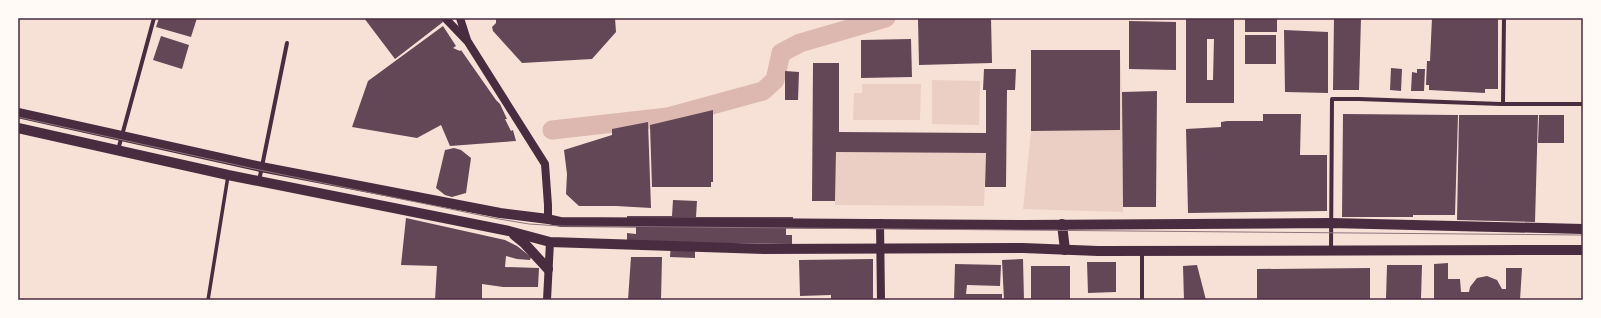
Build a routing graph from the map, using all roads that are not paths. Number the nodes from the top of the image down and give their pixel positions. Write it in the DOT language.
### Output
graph roads {
  1 [pos="154,18"];
  2 [pos="445,18"];
  3 [pos="460,18"];
  4 [pos="1504,18"];
  5 [pos="468,42"];
  6 [pos="287,43"];
  7 [pos="1502,103"];
  8 [pos="1583,104"];
  9 [pos="18,114"];
  10 [pos="18,128"];
  11 [pos="121,136"];
  12 [pos="118,150"];
  13 [pos="261,167"];
  14 [pos="228,175"];
  15 [pos="259,180"];
  16 [pos="548,219"];
  17 [pos="880,223"];
  18 [pos="1331,223"];
  19 [pos="1062,224"];
  20 [pos="1583,229"];
  21 [pos="509,231"];
  22 [pos="550,242"];
  23 [pos="879,249"];
  24 [pos="1064,250"];
  25 [pos="1583,250"];
  26 [pos="1142,251"];
  27 [pos="1331,251"];
  28 [pos="548,269"];
  29 [pos="208,300"];
  30 [pos="547,300"];
  31 [pos="881,300"];
  32 [pos="1142,300"];
  1 -- 11 [label="street"];
  2 -- 5 [label="main road"];
  3 -- 5 [label="main road"];
  4 -- 7 [label="street"];
  5 -- 16 [label="main road"];
  6 -- 13 [label="street"];
  7 -- 8 [label="street"];
  7 -- 18 [label="street"];
  9 -- 11 [label="main road"];
  10 -- 12 [label="main road"];
  11 -- 12 [label="street"];
  11 -- 13 [label="main road"];
  12 -- 14 [label="main road"];
  13 -- 15 [label="street"];
  13 -- 16 [label="main road"];
  14 -- 15 [label="main road"];
  14 -- 29 [label="street"];
  15 -- 21 [label="main road"];
  16 -- 17 [label="main road"];
  17 -- 19 [label="main road"];
  17 -- 23 [label="main road"];
  18 -- 19 [label="main road"];
  18 -- 20 [label="main road"];
  18 -- 27 [label="street"];
  19 -- 24 [label="main road"];
  21 -- 22 [label="main road"];
  21 -- 28 [label="main road"];
  22 -- 23 [label="main road"];
  22 -- 28 [label="main road"];
  23 -- 24 [label="main road"];
  23 -- 31 [label="main road"];
  24 -- 26 [label="main road"];
  25 -- 27 [label="main road"];
  26 -- 27 [label="main road"];
  26 -- 32 [label="street"];
  28 -- 30 [label="main road"];
}
